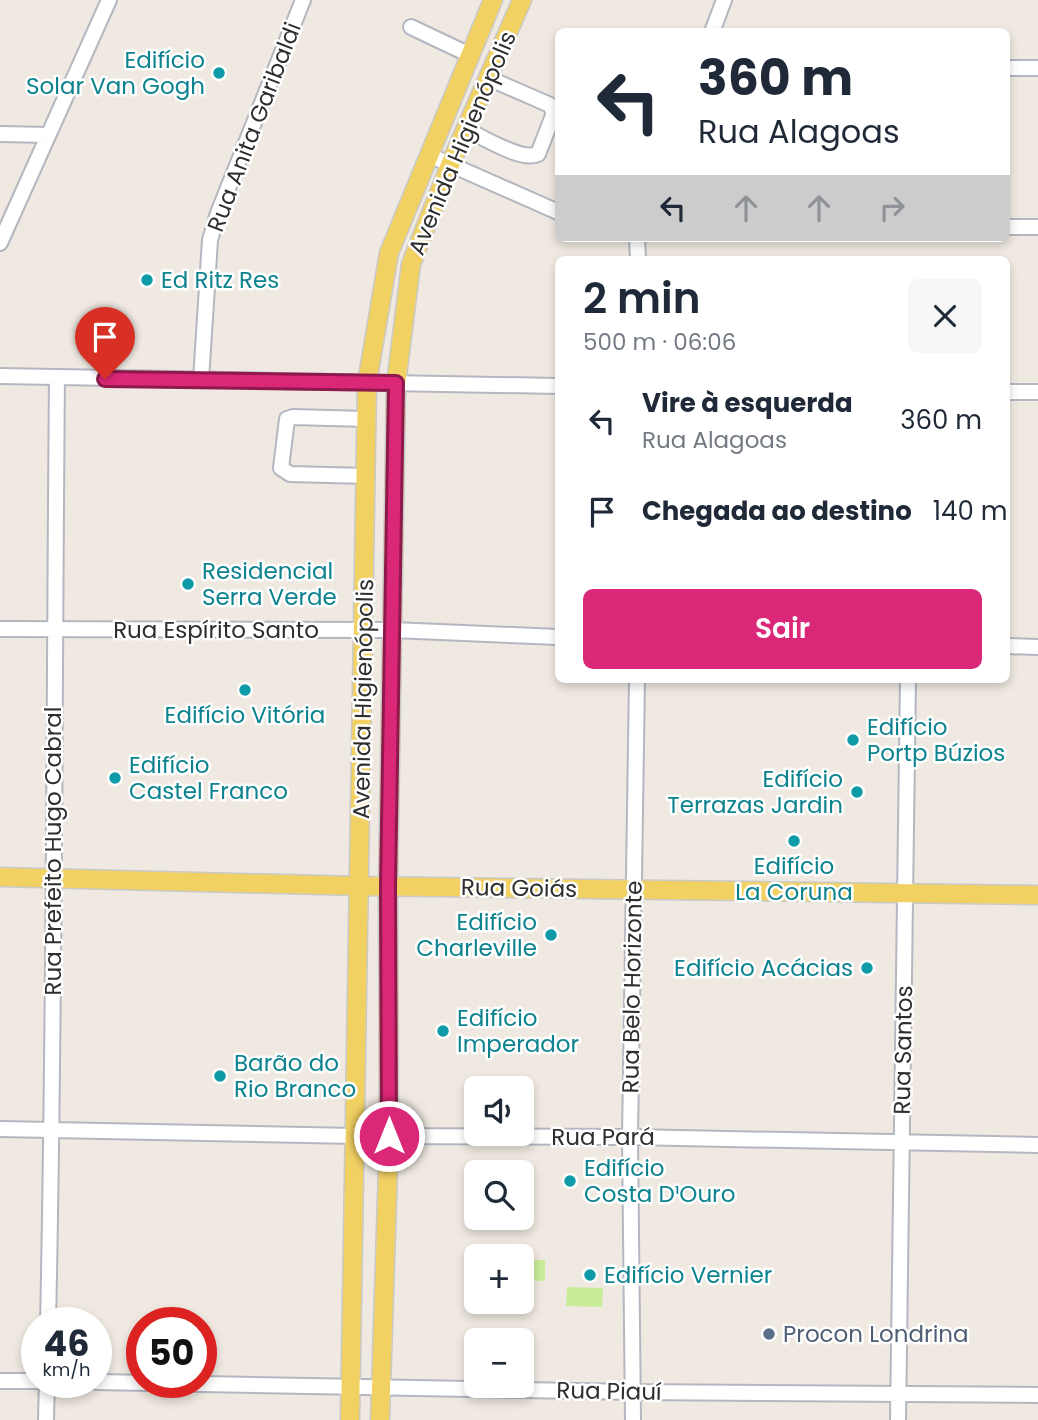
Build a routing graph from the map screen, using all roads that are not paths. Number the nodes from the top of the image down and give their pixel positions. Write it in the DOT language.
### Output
graph roads {
  1 [pos="109,0"];
  2 [pos="303,0"];
  3 [pos="493,0"];
  4 [pos="522,0"];
  5 [pos="724,0"];
  6 [pos="411,27"];
  7 [pos="714,28"];
  8 [pos="470,55"];
  9 [pos="1010,68"];
  10 [pos="1038,68"];
  11 [pos="488,78"];
  12 [pos="465,129"];
  13 [pos="0,134"];
  14 [pos="48,135"];
  15 [pos="429,155"];
  16 [pos="450,165"];
  17 [pos="555,211"];
  18 [pos="1010,227"];
  19 [pos="1038,227"];
  20 [pos="0,243"];
  21 [pos="0,376"];
  22 [pos="57,378"];
  23 [pos="201,380"];
  24 [pos="367,383"];
  25 [pos="396,383"];
  26 [pos="555,386"];
  27 [pos="1010,392"];
  28 [pos="1038,392"];
  29 [pos="366,419"];
  30 [pos="366,476"];
  31 [pos="0,629"];
  32 [pos="55,630"];
  33 [pos="363,630"];
  34 [pos="393,630"];
  35 [pos="555,637"];
  36 [pos="1010,646"];
  37 [pos="1038,646"];
  38 [pos="637,683"];
  39 [pos="908,683"];
  40 [pos="0,877"];
  41 [pos="52,878"];
  42 [pos="360,886"];
  43 [pos="388,887"];
  44 [pos="634,889"];
  45 [pos="905,895"];
  46 [pos="1038,895"];
  47 [pos="0,1129"];
  48 [pos="52,1130"];
  49 [pos="355,1136"];
  50 [pos="389,1136"];
  51 [pos="630,1137"];
  52 [pos="901,1141"];
  53 [pos="1038,1145"];
  54 [pos="48,1307"];
  55 [pos="0,1381"];
  56 [pos="21,1381"];
  57 [pos="112,1382"];
  58 [pos="351,1386"];
  59 [pos="381,1386"];
  60 [pos="634,1392"];
  61 [pos="898,1395"];
  62 [pos="1038,1395"];
  63 [pos="47,1398"];
  64 [pos="46,1420"];
  65 [pos="350,1420"];
  66 [pos="380,1420"];
  67 [pos="634,1420"];
  68 [pos="898,1420"];
  1 -- 14 [label="street"];
  2 -- 23 [label="street, Rua Anita Garibaldi"];
  3 -- 8 [label="main road, Avenida Higienópolis"];
  4 -- 11 [label="main road, Avenida Higienópolis"];
  5 -- 7 [label="street"];
  6 -- 8 [label="street"];
  8 -- 15 [label="main road, Avenida Higienópolis"];
  9 -- 10 [label="street"];
  11 -- 12 [label="main road, Avenida Higienópolis"];
  11 -- 12 [label="street"];
  12 -- 16 [label="main road, Avenida Higienópolis"];
  13 -- 14 [label="street"];
  14 -- 20 [label="street"];
  15 -- 16 [label="street"];
  15 -- 24 [label="main road, Avenida Higienópolis"];
  16 -- 17 [label="street"];
  16 -- 25 [label="main road, Avenida Higienópolis"];
  18 -- 19 [label="street"];
  21 -- 22 [label="street"];
  22 -- 23 [label="street"];
  22 -- 32 [label="street, Rua Prefeito Hugo Cabral"];
  23 -- 24 [label="street"];
  24 -- 25 [label="street"];
  24 -- 29 [label="main road, Avenida Higienópolis"];
  25 -- 26 [label="street"];
  25 -- 34 [label="main road, Avenida Higienópolis"];
  27 -- 28 [label="street"];
  29 -- 30 [label="main road, Avenida Higienópolis"];
  29 -- 30 [label="street"];
  30 -- 33 [label="main road, Avenida Higienópolis"];
  31 -- 32 [label="street, Rua Espírito Santo"];
  32 -- 33 [label="street, Rua Espírito Santo"];
  32 -- 41 [label="street, Rua Prefeito Hugo Cabral"];
  33 -- 34 [label="street, Rua Espírito Santo"];
  33 -- 42 [label="main road, Avenida Higienópolis"];
  34 -- 35 [label="street, Rua Espírito Santo"];
  34 -- 43 [label="main road, Avenida Higienópolis"];
  36 -- 37 [label="street"];
  38 -- 44 [label="street, Rua Belo Horizonte"];
  39 -- 45 [label="street, Rua Santos"];
  40 -- 41 [label="main road, Rua Goiás"];
  41 -- 42 [label="main road, Rua Goiás"];
  41 -- 48 [label="street, Rua Prefeito Hugo Cabral"];
  42 -- 43 [label="main road, Rua Goiás"];
  42 -- 49 [label="main road, Avenida Higienópolis"];
  43 -- 44 [label="main road, Rua Goiás"];
  43 -- 50 [label="main road, Avenida Higienópolis"];
  44 -- 45 [label="main road, Rua Goiás"];
  44 -- 51 [label="street, Rua Belo Horizonte"];
  45 -- 46 [label="main road, Rua Goiás"];
  45 -- 52 [label="street, Rua Santos"];
  47 -- 48 [label="street, Rua Pará"];
  48 -- 49 [label="street, Rua Pará"];
  48 -- 54 [label="street, Rua Prefeito Hugo Cabral"];
  49 -- 50 [label="street, Rua Pará"];
  49 -- 58 [label="main road, Avenida Higienópolis"];
  50 -- 51 [label="street, Rua Pará"];
  50 -- 59 [label="main road, Avenida Higienópolis"];
  51 -- 52 [label="street, Rua Pará"];
  51 -- 60 [label="street, Rua Belo Horizonte"];
  52 -- 53 [label="street, Rua Pará"];
  52 -- 61 [label="street, Rua Santos"];
  55 -- 56 [label="street"];
  57 -- 58 [label="street, Rua Piauí"];
  58 -- 59 [label="street, Rua Piauí"];
  58 -- 65 [label="main road, Avenida Higienópolis"];
  59 -- 60 [label="street, Rua Piauí"];
  59 -- 66 [label="main road, Avenida Higienópolis"];
  60 -- 61 [label="street, Rua Piauí"];
  60 -- 67 [label="street, Rua Belo Horizonte"];
  61 -- 62 [label="street, Rua Piauí"];
  61 -- 68 [label="street, Rua Santos"];
  63 -- 64 [label="street"];
}
